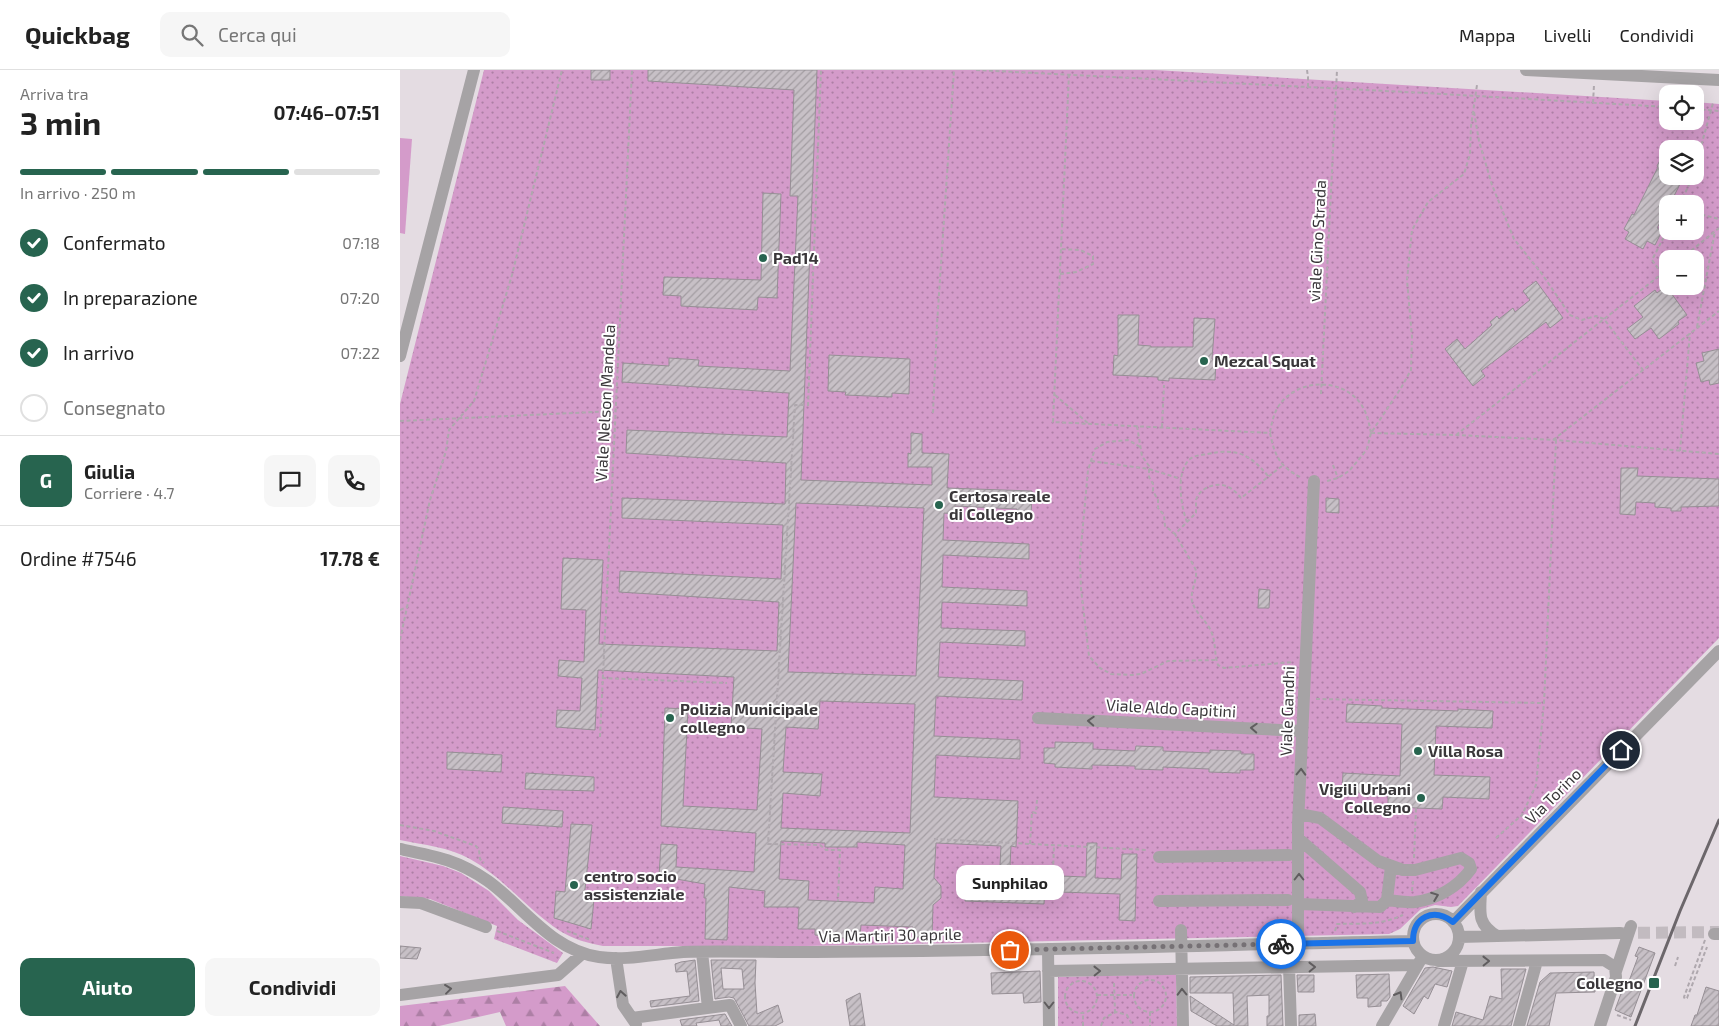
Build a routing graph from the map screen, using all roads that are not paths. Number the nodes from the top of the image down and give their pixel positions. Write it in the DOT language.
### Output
graph roads {
  1 [pos="474,70"];
  2 [pos="1526,70"];
  3 [pos="1719,80"];
  4 [pos="400,356"];
  5 [pos="1314,481"];
  6 [pos="1719,651"];
  7 [pos="1038,718"];
  8 [pos="1302,731"];
  9 [pos="1299,814"];
  10 [pos="1299,839"];
  11 [pos="400,849"];
  12 [pos="1153,853"];
  13 [pos="1288,855"];
  14 [pos="1391,866"];
  15 [pos="1482,892"];
  16 [pos="1387,900"];
  17 [pos="1159,901"];
  18 [pos="400,902"];
  19 [pos="1294,902"];
  20 [pos="1354,907"];
  21 [pos="1453,922"];
  22 [pos="1631,926"];
  23 [pos="486,927"];
  24 [pos="1181,930"];
  25 [pos="1620,933"];
  26 [pos="1459,936"];
  27 [pos="1497,936"];
  28 [pos="1413,941"];
  29 [pos="1298,943"];
  30 [pos="1181,946"];
  31 [pos="1048,949"];
  32 [pos="702,952"];
  33 [pos="583,954"];
  34 [pos="616,958"];
  35 [pos="1420,960"];
  36 [pos="1438,961"];
  37 [pos="1463,961"];
  38 [pos="1537,961"];
  39 [pos="1289,967"];
  40 [pos="1182,969"];
  41 [pos="1616,969"];
  42 [pos="1048,972"];
  43 [pos="400,995"];
  44 [pos="708,1008"];
  45 [pos="635,1022"];
  46 [pos="741,1026"];
  47 [pos="1049,1026"];
  48 [pos="1183,1026"];
  49 [pos="1291,1026"];
  50 [pos="1382,1026"];
  51 [pos="1444,1026"];
  52 [pos="1519,1026"];
  53 [pos="1600,1026"];
  1 -- 4 [label="street"];
  2 -- 3 [label="street"];
  5 -- 8 [label="street, Viale Gandhi"];
  6 -- 15 [label="street, Via Torino"];
  8 -- 7 [label="street, Viale Aldo Capitini, one-way"];
  9 -- 8 [label="street, Viale Gandhi, one-way"];
  9 -- 10 [label="street, Viale Gandhi"];
  9 -- 14 [label="street"];
  19 -- 10 [label="street, Viale Gandhi, one-way"];
  10 -- 20 [label="street"];
  11 -- 33 [label="street, Via Martiri 30 aprile"];
  12 -- 13 [label="street"];
  14 -- 16 [label="street"];
  16 -- 14 [label="street, one-way"];
  15 -- 21 [label="street, Via Torino"];
  15 -- 27 [label="street"];
  16 -- 20 [label="street"];
  17 -- 19 [label="street"];
  18 -- 23 [label="street"];
  19 -- 20 [label="street"];
  19 -- 29 [label="street, Viale Gandhi"];
  21 -- 26 [label="street"];
  21 -- 28 [label="street"];
  22 -- 41 [label="street"];
  24 -- 30 [label="street"];
  25 -- 27 [label="street"];
  26 -- 27 [label="street"];
  26 -- 36 [label="street"];
  28 -- 29 [label="street, Via Martiri 30 aprile"];
  28 -- 35 [label="street"];
  29 -- 30 [label="street, Via Martiri 30 aprile"];
  30 -- 31 [label="street, Via Martiri 30 aprile"];
  30 -- 40 [label="street"];
  31 -- 32 [label="street, Via Martiri 30 aprile"];
  31 -- 42 [label="street"];
  32 -- 34 [label="street, Via Martiri 30 aprile"];
  32 -- 44 [label="street"];
  33 -- 34 [label="street, Via Martiri 30 aprile"];
  43 -- 33 [label="street, one-way"];
  45 -- 34 [label="street, one-way"];
  35 -- 36 [label="street"];
  39 -- 35 [label="street, one-way"];
  50 -- 35 [label="street, one-way"];
  36 -- 37 [label="street"];
  37 -- 38 [label="street, one-way"];
  37 -- 51 [label="street"];
  38 -- 41 [label="street"];
  38 -- 52 [label="street"];
  39 -- 40 [label="street"];
  39 -- 49 [label="street"];
  42 -- 40 [label="street, one-way"];
  48 -- 40 [label="street, one-way"];
  41 -- 53 [label="street"];
  42 -- 47 [label="street, one-way"];
  44 -- 45 [label="street"];
  44 -- 46 [label="street"];
}
